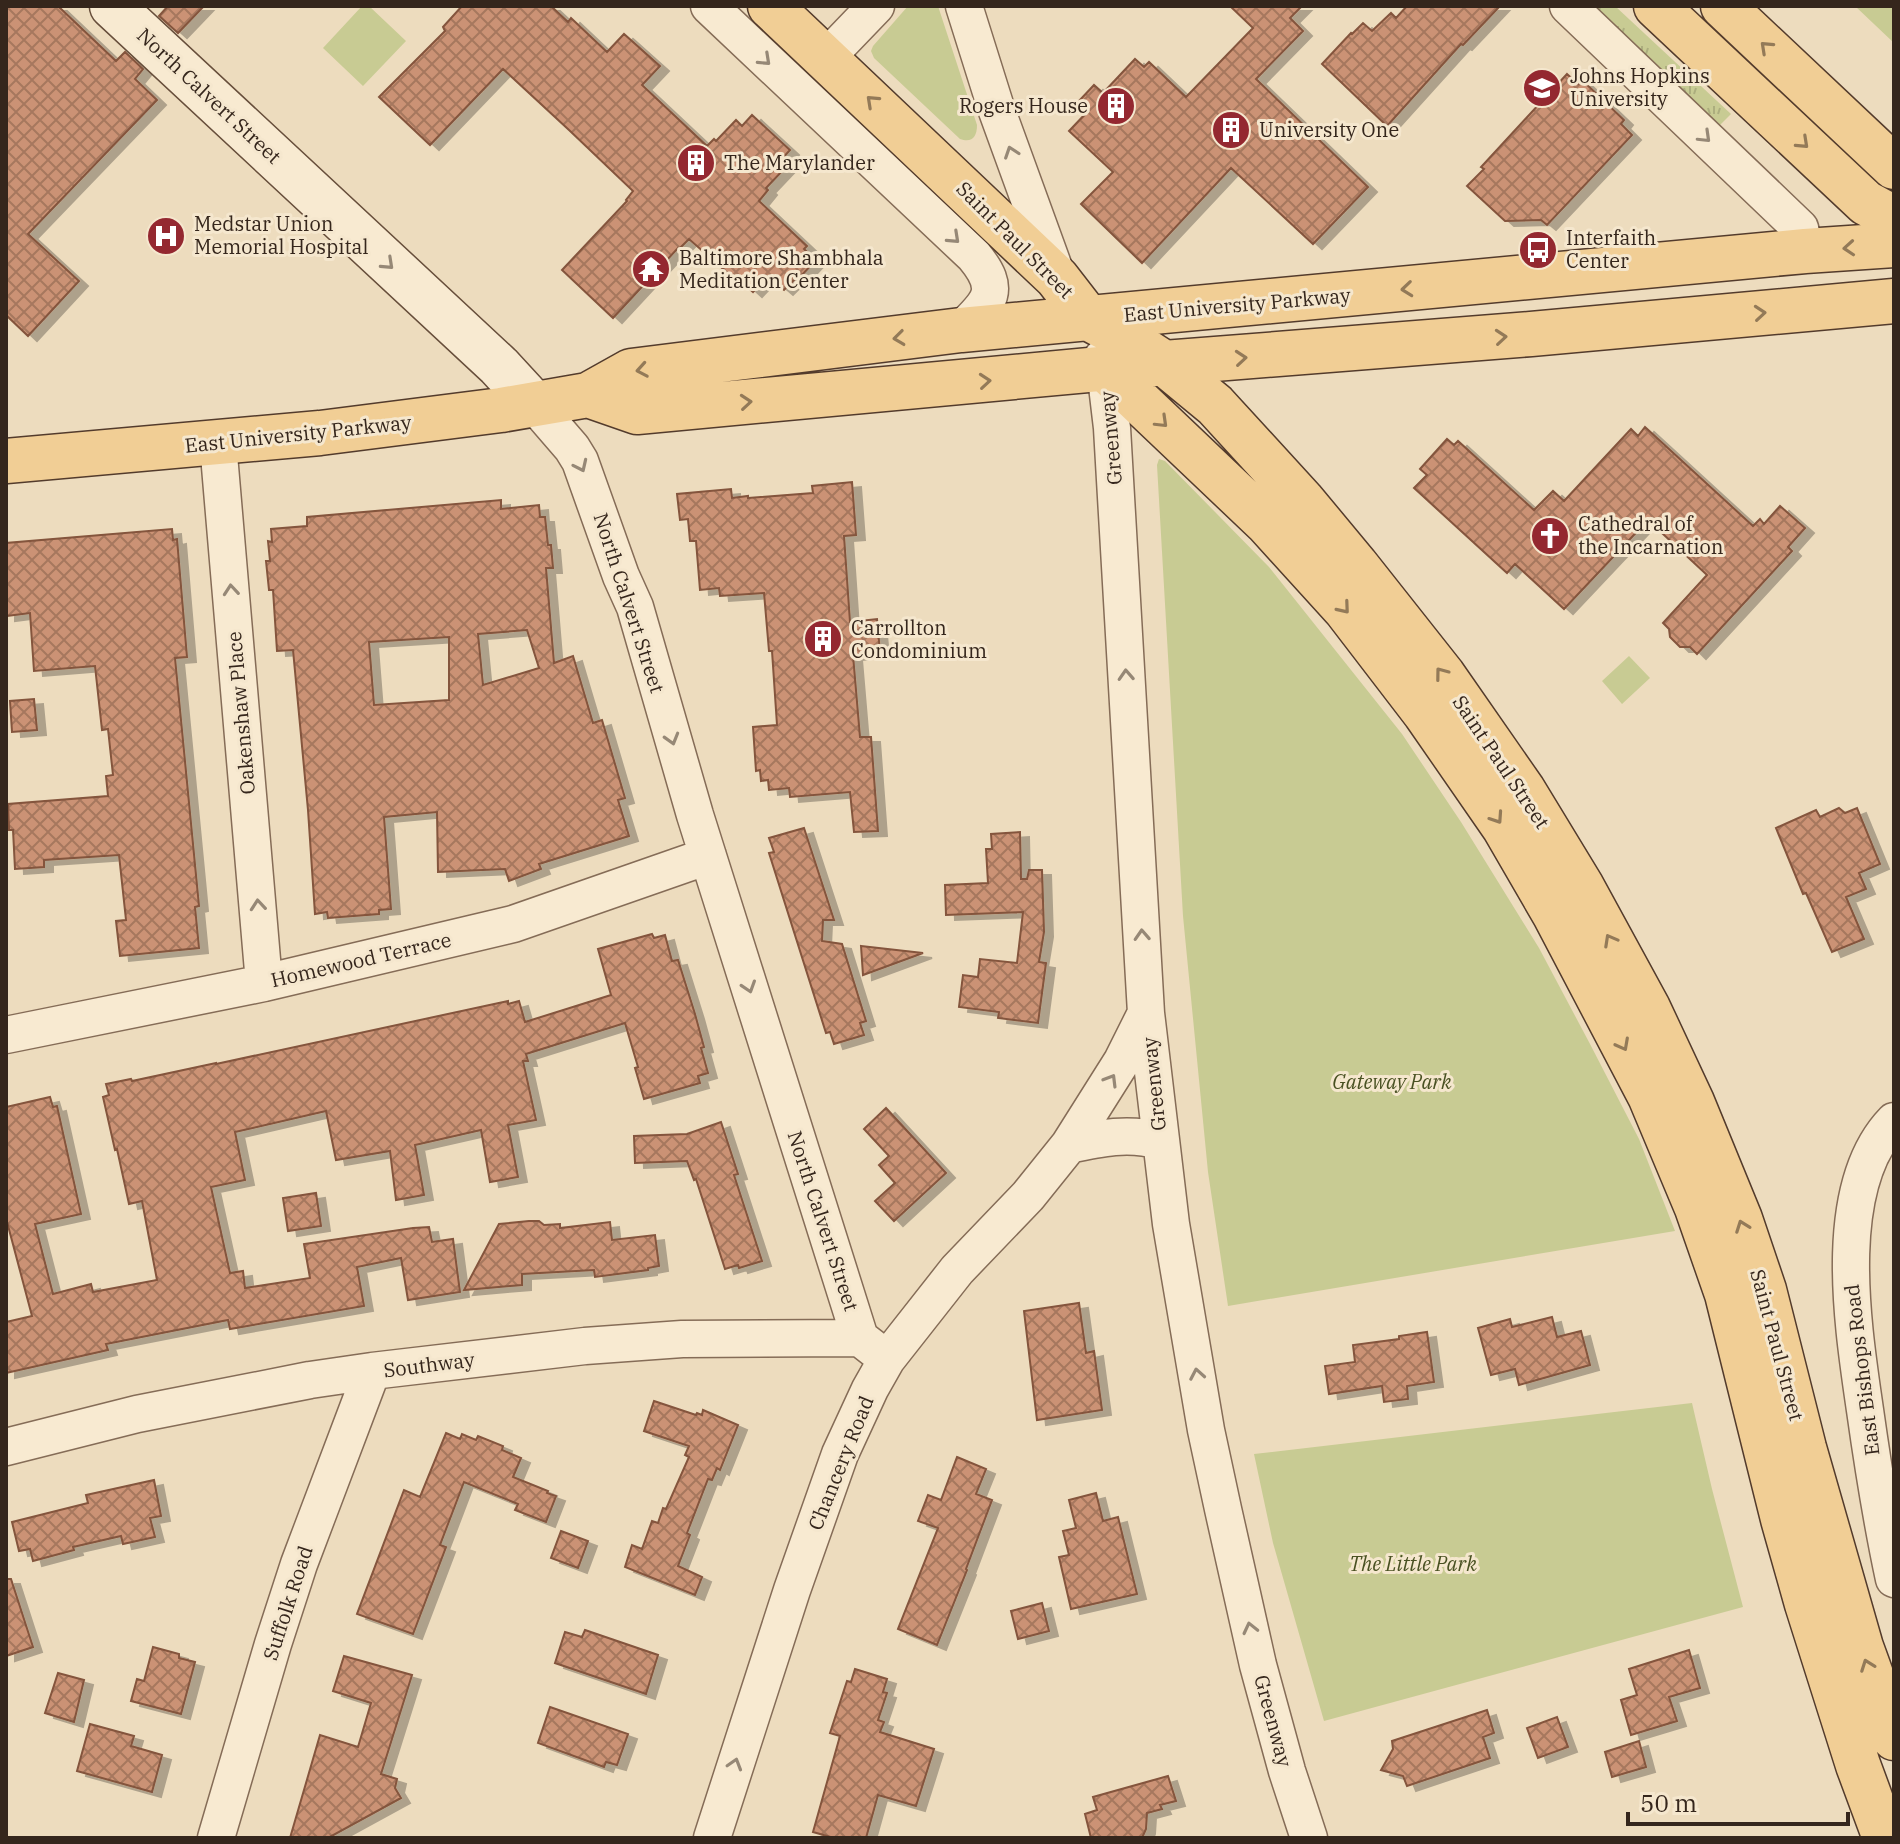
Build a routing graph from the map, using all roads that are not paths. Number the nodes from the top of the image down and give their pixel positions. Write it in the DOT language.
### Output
graph roads {
  1 [pos="112,6"];
  2 [pos="709,6"];
  3 [pos="770,6"];
  4 [pos="876,6"];
  5 [pos="964,6"];
  6 [pos="1568,6"];
  7 [pos="1656,6"];
  8 [pos="1723,6"];
  9 [pos="826,58"];
  10 [pos="1894,167"];
  11 [pos="1894,218"];
  12 [pos="1894,245"];
  13 [pos="1805,251"];
  14 [pos="1057,278"];
  15 [pos="1894,301"];
  16 [pos="1088,318"];
  17 [pos="961,330"];
  18 [pos="1164,363"];
  19 [pos="1105,369"];
  20 [pos="588,395"];
  21 [pos="534,404"];
  22 [pos="218,443"];
  23 [pos="6,461"];
  24 [pos="708,856"];
  25 [pos="264,983"];
  26 [pos="1146,1013"];
  27 [pos="6,1035"];
  28 [pos="1894,1121"];
  29 [pos="1160,1141"];
  30 [pos="1069,1145"];
  31 [pos="873,1348"];
  32 [pos="372,1371"];
  33 [pos="6,1447"];
  34 [pos="1894,1579"];
  35 [pos="1894,1738"];
  36 [pos="1890,1837"];
  37 [pos="216,1838"];
  38 [pos="712,1838"];
  39 [pos="1309,1838"];
  1 -- 21 [label="main road, North Calvert Street, one-way"];
  2 -- 17 [label="street, Saint Paul Street, one-way"];
  3 -- 9 [label="main road, Saint Paul Street"];
  4 -- 9 [label="street"];
  14 -- 5 [label="street, one-way"];
  6 -- 13 [label="street, one-way"];
  7 -- 11 [label="main road, one-way"];
  10 -- 8 [label="main road, one-way"];
  14 -- 9 [label="main road, Saint Paul Street, one-way"];
  12 -- 13 [label="main road, East University Parkway, one-way"];
  13 -- 16 [label="main road, East University Parkway, one-way"];
  14 -- 16 [label="main road, Saint Paul Street"];
  18 -- 15 [label="main road, East University Parkway, one-way"];
  16 -- 17 [label="main road, East University Parkway"];
  16 -- 18 [label="main road, Saint Paul Street"];
  16 -- 19 [label="street, Greenway"];
  17 -- 20 [label="main road, East University Parkway, one-way"];
  18 -- 19 [label="main road, East University Parkway"];
  35 -- 18 [label="main road, Saint Paul Street, one-way"];
  20 -- 19 [label="main road, East University Parkway, one-way"];
  26 -- 19 [label="street, Greenway, one-way"];
  19 -- 36 [label="main road, Saint Paul Street, one-way"];
  20 -- 21 [label="main road, East University Parkway"];
  21 -- 22 [label="main road, East University Parkway"];
  21 -- 24 [label="street, North Calvert Street, one-way"];
  22 -- 23 [label="main road, East University Parkway"];
  25 -- 22 [label="street, Oakenshaw Place, one-way"];
  24 -- 25 [label="street, Homewood Terrace"];
  24 -- 31 [label="street, North Calvert Street, one-way"];
  25 -- 27 [label="street, Homewood Terrace"];
  26 -- 29 [label="street, Greenway"];
  30 -- 26 [label="street, Chancery Road, one-way"];
  28 -- 34 [label="street, East Bishops Road"];
  29 -- 30 [label="street"];
  39 -- 29 [label="street, Greenway, one-way"];
  30 -- 31 [label="street, Chancery Road"];
  31 -- 32 [label="street, Southway"];
  38 -- 31 [label="street, Chancery Road, one-way"];
  32 -- 33 [label="street, Southway"];
  32 -- 37 [label="street, Suffolk Road"];
}
